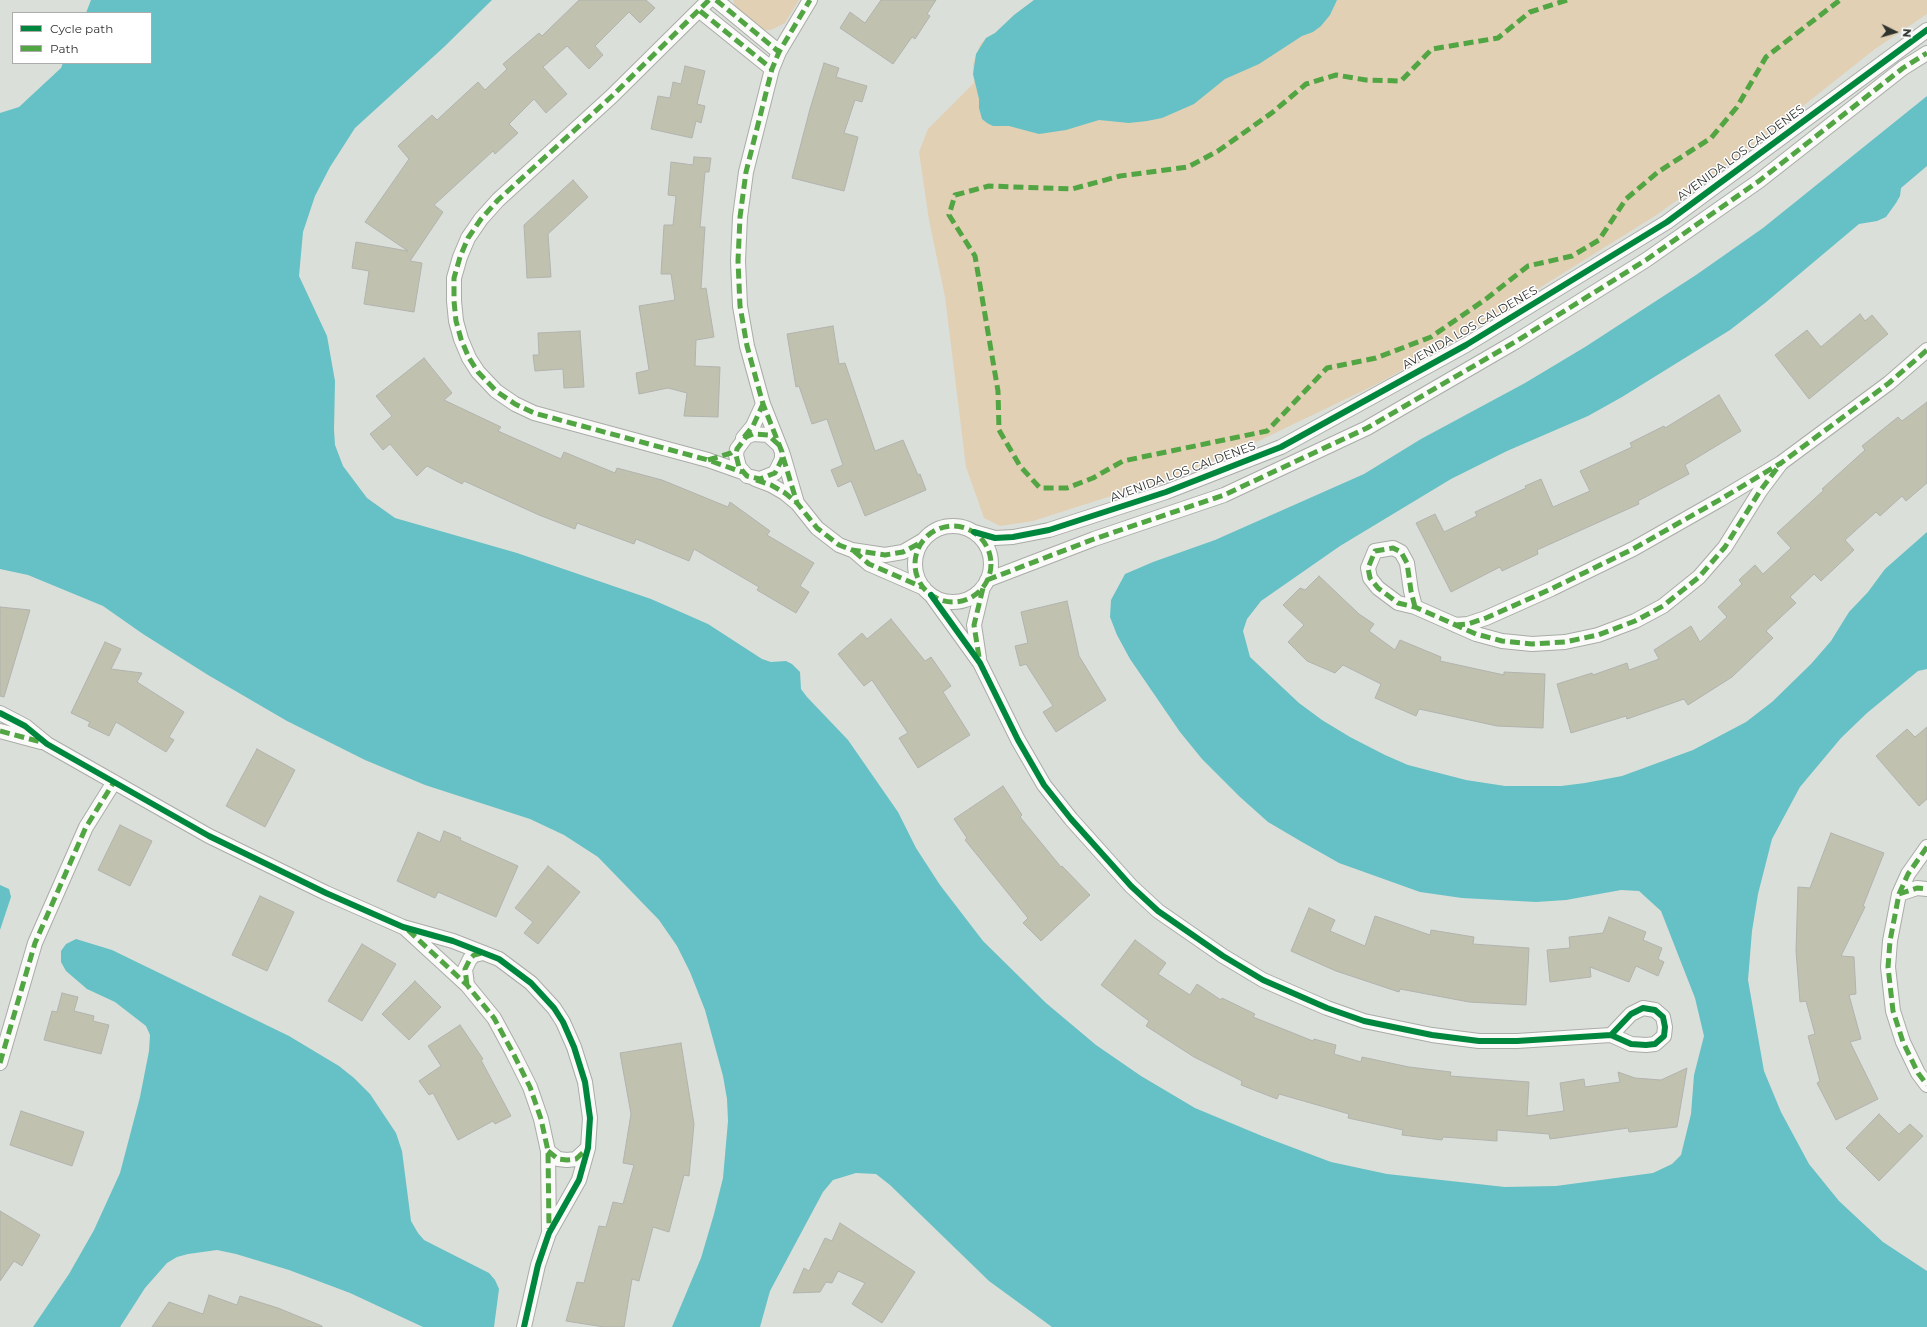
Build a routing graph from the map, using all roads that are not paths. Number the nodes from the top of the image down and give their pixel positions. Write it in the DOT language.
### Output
graph roads {
  1 [pos="709,0"];
  2 [pos="716,0"];
  3 [pos="810,0"];
  4 [pos="700,11"];
  5 [pos="1927,30"];
  6 [pos="779,52"];
  7 [pos="1927,52"];
  8 [pos="772,69"];
  9 [pos="1927,350"];
  10 [pos="763,404"];
  11 [pos="739,446"];
  12 [pos="780,448"];
  13 [pos="708,460"];
  14 [pos="1781,463"];
  15 [pos="748,475"];
  16 [pos="797,503"];
  17 [pos="974,532"];
  18 [pos="922,541"];
  19 [pos="852,550"];
  20 [pos="985,583"];
  21 [pos="927,592"];
  22 [pos="1415,606"];
  23 [pos="1456,625"];
  24 [pos="980,663"];
  25 [pos="0,713"];
  26 [pos="0,731"];
  27 [pos="47,744"];
  28 [pos="114,782"];
  29 [pos="1927,847"];
  30 [pos="1927,889"];
  31 [pos="1899,894"];
  32 [pos="403,926"];
  33 [pos="484,953"];
  34 [pos="467,985"];
  35 [pos="1611,1035"];
  36 [pos="0,1063"];
  37 [pos="1927,1085"];
  38 [pos="588,1148"];
  39 [pos="548,1151"];
  40 [pos="549,1233"];
  41 [pos="524,1327"];
  1 -- 4 [label="street"];
  2 -- 6 [label="street"];
  3 -- 6 [label="street"];
  4 -- 8 [label="street"];
  4 -- 13 [label="street"];
  5 -- 17 [label="street, AVENIDA LOS CALDENES"];
  6 -- 8 [label="street"];
  7 -- 20 [label="street"];
  8 -- 10 [label="street"];
  9 -- 14 [label="street"];
  10 -- 11 [label="street"];
  10 -- 12 [label="street"];
  11 -- 12 [label="street"];
  11 -- 13 [label="street"];
  11 -- 15 [label="street"];
  12 -- 15 [label="street"];
  12 -- 16 [label="street"];
  13 -- 15 [label="street"];
  14 -- 23 [label="street"];
  14 -- 23 [label="street"];
  15 -- 16 [label="street"];
  16 -- 19 [label="street"];
  17 -- 18 [label="street"];
  17 -- 20 [label="street"];
  18 -- 19 [label="street"];
  18 -- 21 [label="street"];
  19 -- 21 [label="street"];
  20 -- 21 [label="street"];
  20 -- 24 [label="street"];
  21 -- 24 [label="street"];
  22 -- 23 [label="street"];
  24 -- 35 [label="street"];
  25 -- 27 [label="street"];
  26 -- 27 [label="street"];
  27 -- 28 [label="street"];
  28 -- 32 [label="street"];
  28 -- 36 [label="street"];
  29 -- 31 [label="street"];
  30 -- 31 [label="street"];
  31 -- 37 [label="street"];
  32 -- 33 [label="street"];
  32 -- 34 [label="street"];
  33 -- 34 [label="street"];
  33 -- 38 [label="street"];
  34 -- 39 [label="street"];
  38 -- 39 [label="street"];
  38 -- 40 [label="street"];
  39 -- 40 [label="street"];
  40 -- 41 [label="street"];
}
